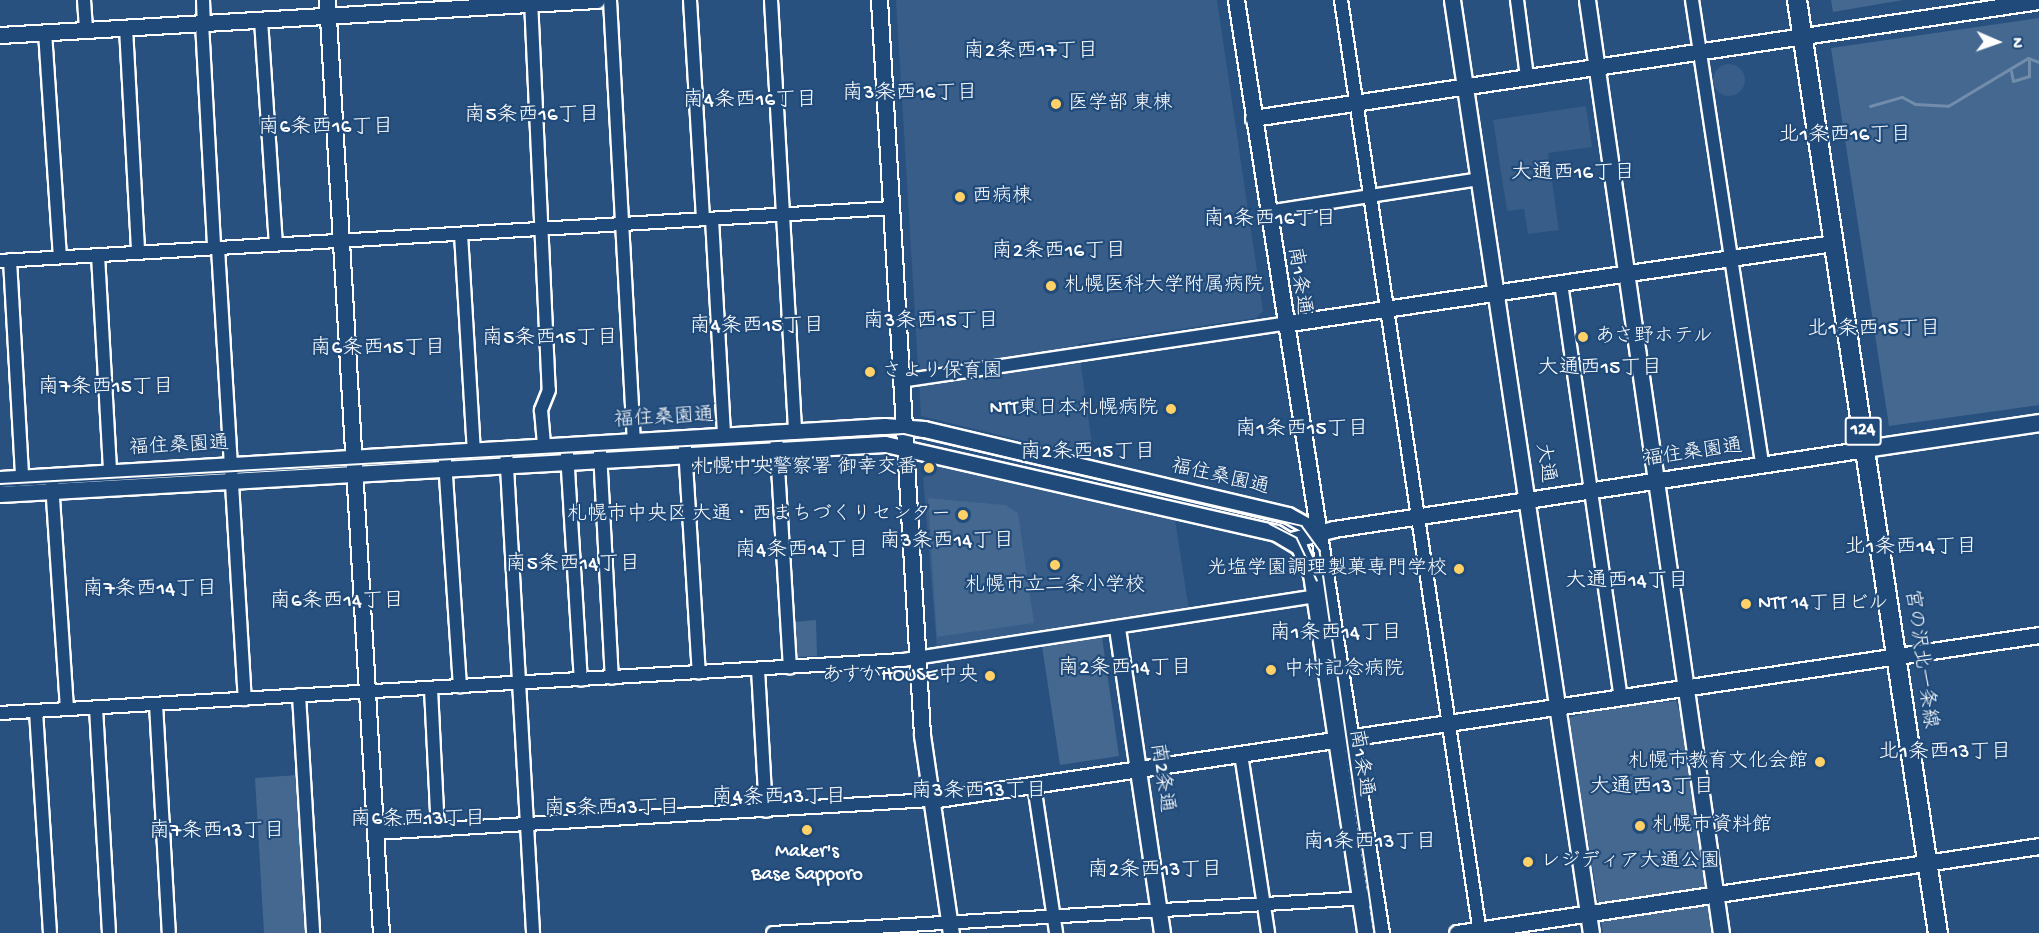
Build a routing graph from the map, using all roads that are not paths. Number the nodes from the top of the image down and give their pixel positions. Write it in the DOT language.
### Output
graph roads {
  1 [pos="84,0"];
  2 [pos="203,0"];
  3 [pos="327,0"];
  4 [pos="597,0"];
  5 [pos="610,0"];
  6 [pos="690,0"];
  7 [pos="771,0"];
  8 [pos="879,0"];
  9 [pos="1236,0"];
  10 [pos="1341,0"];
  11 [pos="1452,0"];
  12 [pos="1516,0"];
  13 [pos="1587,0"];
  14 [pos="1692,0"];
  15 [pos="1797,0"];
  16 [pos="2039,1"];
  17 [pos="531,2"];
  18 [pos="450,4"];
  19 [pos="328,16"];
  20 [pos="261,20"];
  21 [pos="203,23"];
  22 [pos="126,28"];
  23 [pos="86,30"];
  24 [pos="45,32"];
  25 [pos="0,35"];
  26 [pos="1802,36"];
  27 [pos="1700,51"];
  28 [pos="1597,66"];
  29 [pos="1527,77"];
  30 [pos="1466,87"];
  31 [pos="1356,103"];
  32 [pos="1253,118"];
  33 [pos="1479,179"];
  34 [pos="1370,196"];
  35 [pos="891,208"];
  36 [pos="1267,212"];
  37 [pos="783,214"];
  38 [pos="707,219"];
  39 [pos="624,224"];
  40 [pos="543,229"];
  41 [pos="461,234"];
  42 [pos="341,241"];
  43 [pos="1833,243"];
  44 [pos="276,244"];
  45 [pos="216,248"];
  46 [pos="138,253"];
  47 [pos="98,255"];
  48 [pos="60,257"];
  49 [pos="1731,258"];
  50 [pos="5,260"];
  51 [pos="1628,273"];
  52 [pos="1561,283"];
  53 [pos="1497,293"];
  54 [pos="1387,309"];
  55 [pos="1283,324"];
  56 [pos="901,381"];
  57 [pos="2039,423"];
  58 [pos="904,427"];
  59 [pos="795,432"];
  60 [pos="724,437"];
  61 [pos="634,441"];
  62 [pos="777,441"];
  63 [pos="599,443"];
  64 [pos="905,446"];
  65 [pos="544,447"];
  66 [pos="685,447"];
  67 [pos="1866,449"];
  68 [pos="474,451"];
  69 [pos="444,453"];
  70 [pos="566,453"];
  71 [pos="354,457"];
  72 [pos="506,457"];
  73 [pos="600,460"];
  74 [pos="1762,465"];
  75 [pos="446,469"];
  76 [pos="110,472"];
  77 [pos="232,473"];
  78 [pos="355,474"];
  79 [pos="22,477"];
  80 [pos="0,479"];
  81 [pos="1659,480"];
  82 [pos="52,483"];
  83 [pos="1590,490"];
  84 [pos="0,494"];
  85 [pos="1528,500"];
  86 [pos="1418,516"];
  87 [pos="1317,531"];
  88 [pos="1291,540"];
  89 [pos="1304,555"];
  90 [pos="1332,593"];
  91 [pos="1314,596"];
  92 [pos="1117,628"];
  93 [pos="2039,634"];
  94 [pos="1896,656"];
  95 [pos="917,659"];
  96 [pos="790,668"];
  97 [pos="758,669"];
  98 [pos="699,673"];
  99 [pos="612,678"];
  100 [pos="581,680"];
  101 [pos="519,684"];
  102 [pos="460,687"];
  103 [pos="1688,687"];
  104 [pos="431,689"];
  105 [pos="368,692"];
  106 [pos="299,695"];
  107 [pos="1621,697"];
  108 [pos="245,699"];
  109 [pos="156,704"];
  110 [pos="1557,707"];
  111 [pos="96,708"];
  112 [pos="67,709"];
  113 [pos="36,711"];
  114 [pos="0,713"];
  115 [pos="1449,723"];
  116 [pos="1353,737"];
  117 [pos="1335,740"];
  118 [pos="1241,754"];
  119 [pos="1138,770"];
  120 [pos="1034,785"];
  121 [pos="931,800"];
  122 [pos="765,811"];
  123 [pos="526,824"];
  124 [pos="438,830"];
  125 [pos="375,833"];
  126 [pos="2039,846"];
  127 [pos="1927,863"];
  128 [pos="1715,894"];
  129 [pos="1376,897"];
  130 [pos="1359,898"];
  131 [pos="1264,904"];
  132 [pos="1159,910"];
  133 [pos="1587,913"];
  134 [pos="1054,916"];
  135 [pos="950,928"];
  136 [pos="1480,931"];
  137 [pos="51,933"];
  138 [pos="109,933"];
  139 [pos="169,933"];
  140 [pos="313,933"];
  141 [pos="381,933"];
  142 [pos="533,933"];
  143 [pos="773,933"];
  144 [pos="1056,933"];
  145 [pos="1162,933"];
  146 [pos="1268,933"];
  147 [pos="1365,933"];
  148 [pos="1382,933"];
  149 [pos="1457,933"];
  150 [pos="1591,933"];
  151 [pos="1721,933"];
  152 [pos="1938,933"];
  1 -- 23 [label="street"];
  2 -- 21 [label="street"];
  3 -- 19 [label="street"];
  4 -- 17 [label="street"];
  5 -- 39 [label="street"];
  6 -- 38 [label="street"];
  7 -- 37 [label="street"];
  8 -- 35 [label="street"];
  9 -- 32 [label="street, 南1条通"];
  10 -- 31 [label="street"];
  11 -- 30 [label="street, 大通"];
  12 -- 29 [label="street"];
  13 -- 28 [label="street"];
  14 -- 27 [label="street"];
  15 -- 26 [label="main road, 宮の沢北一条線 / 124"];
  16 -- 26 [label="street"];
  17 -- 18 [label="street"];
  17 -- 40 [label="street"];
  18 -- 19 [label="street"];
  19 -- 20 [label="street"];
  19 -- 42 [label="street"];
  20 -- 21 [label="street"];
  20 -- 44 [label="street"];
  21 -- 22 [label="street"];
  21 -- 45 [label="street"];
  22 -- 23 [label="street"];
  22 -- 46 [label="street"];
  23 -- 24 [label="street"];
  24 -- 25 [label="street"];
  24 -- 48 [label="street"];
  26 -- 27 [label="street"];
  26 -- 43 [label="main road, 宮の沢北一条線 / 124"];
  27 -- 28 [label="street"];
  27 -- 49 [label="street"];
  28 -- 29 [label="street"];
  28 -- 51 [label="street"];
  29 -- 30 [label="street"];
  30 -- 31 [label="street"];
  30 -- 33 [label="street, 大通"];
  31 -- 32 [label="street"];
  31 -- 34 [label="street"];
  32 -- 36 [label="street, 南1条通"];
  33 -- 34 [label="street"];
  33 -- 53 [label="street, 大通"];
  34 -- 36 [label="street"];
  34 -- 54 [label="street"];
  35 -- 37 [label="street"];
  35 -- 56 [label="street"];
  36 -- 55 [label="street, 南1条通"];
  37 -- 38 [label="street"];
  37 -- 59 [label="street"];
  38 -- 39 [label="street"];
  38 -- 60 [label="street"];
  39 -- 40 [label="street"];
  39 -- 61 [label="street"];
  40 -- 41 [label="street"];
  40 -- 65 [label="street"];
  41 -- 42 [label="street"];
  41 -- 68 [label="street"];
  42 -- 44 [label="street"];
  42 -- 71 [label="street"];
  43 -- 49 [label="street"];
  43 -- 67 [label="main road, 宮の沢北一条線 / 124"];
  44 -- 45 [label="street"];
  45 -- 46 [label="street"];
  45 -- 77 [label="street"];
  46 -- 47 [label="street"];
  47 -- 48 [label="street"];
  47 -- 76 [label="street"];
  48 -- 50 [label="street"];
  49 -- 51 [label="street"];
  49 -- 74 [label="street"];
  50 -- 79 [label="street"];
  51 -- 52 [label="street"];
  51 -- 81 [label="street"];
  52 -- 53 [label="street"];
  52 -- 83 [label="street"];
  53 -- 54 [label="street"];
  53 -- 85 [label="street, 大通"];
  54 -- 55 [label="street"];
  54 -- 86 [label="street"];
  55 -- 56 [label="street"];
  55 -- 87 [label="street, 南1条通"];
  56 -- 58 [label="street"];
  57 -- 67 [label="main road, 福住桑園通"];
  58 -- 59 [label="street, 福住桑園通"];
  58 -- 64 [label="street"];
  58 -- 87 [label="street, 福住桑園通"];
  59 -- 62 [label="street, 福住桑園通"];
  60 -- 62 [label="street, 福住桑園通"];
  60 -- 66 [label="street, 福住桑園通"];
  61 -- 63 [label="street, 福住桑園通"];
  61 -- 66 [label="street, 福住桑園通"];
  62 -- 64 [label="street, 福住桑園通"];
  62 -- 66 [label="street, 福住桑園通"];
  62 -- 96 [label="street"];
  63 -- 70 [label="street, 福住桑園通"];
  63 -- 73 [label="street"];
  64 -- 88 [label="street, 福住桑園通"];
  64 -- 95 [label="street"];
  65 -- 70 [label="street, 福住桑園通"];
  65 -- 72 [label="street, 福住桑園通"];
  66 -- 73 [label="street, 福住桑園通"];
  66 -- 98 [label="street"];
  67 -- 74 [label="street, 福住桑園通"];
  67 -- 94 [label="main road, 宮の沢北一条線 / 124"];
  68 -- 69 [label="street, 福住桑園通"];
  68 -- 72 [label="street, 福住桑園通"];
  69 -- 71 [label="street, 福住桑園通"];
  69 -- 75 [label="street"];
  70 -- 72 [label="street, 福住桑園通"];
  70 -- 73 [label="street, 福住桑園通"];
  70 -- 100 [label="street"];
  71 -- 77 [label="street, 福住桑園通"];
  71 -- 78 [label="street"];
  72 -- 75 [label="street, 福住桑園通"];
  72 -- 101 [label="street"];
  73 -- 99 [label="street"];
  74 -- 81 [label="street, 福住桑園通"];
  75 -- 78 [label="street, 福住桑園通"];
  75 -- 102 [label="street"];
  76 -- 77 [label="street, 福住桑園通"];
  76 -- 82 [label="street, 福住桑園通"];
  77 -- 78 [label="street, 福住桑園通"];
  77 -- 82 [label="street, 福住桑園通"];
  77 -- 108 [label="street"];
  78 -- 105 [label="street"];
  79 -- 80 [label="street, 福住桑園通"];
  79 -- 82 [label="street, 福住桑園通"];
  81 -- 83 [label="street, 福住桑園通"];
  81 -- 103 [label="street"];
  82 -- 84 [label="street, 福住桑園通"];
  82 -- 112 [label="street"];
  83 -- 85 [label="street, 福住桑園通"];
  83 -- 107 [label="street"];
  85 -- 86 [label="street, 福住桑園通"];
  85 -- 110 [label="street, 大通"];
  86 -- 87 [label="street, 福住桑園通"];
  86 -- 115 [label="street"];
  87 -- 88 [label="street, 福住桑園通"];
  87 -- 89 [label="street"];
  87 -- 90 [label="street, 南1条通"];
  88 -- 89 [label="street"];
  89 -- 91 [label="street, 南1条通"];
  90 -- 91 [label="street"];
  90 -- 116 [label="street, 南1条通"];
  91 -- 92 [label="street"];
  91 -- 117 [label="street, 南1条通"];
  92 -- 95 [label="street"];
  92 -- 119 [label="street, 南2条通"];
  93 -- 94 [label="street"];
  94 -- 103 [label="street"];
  94 -- 127 [label="main road, 宮の沢北一条線 / 124"];
  95 -- 96 [label="street"];
  95 -- 121 [label="street"];
  96 -- 97 [label="street"];
  97 -- 98 [label="street"];
  97 -- 122 [label="street"];
  98 -- 99 [label="street"];
  99 -- 100 [label="street"];
  100 -- 101 [label="street"];
  101 -- 102 [label="street"];
  101 -- 123 [label="street"];
  102 -- 104 [label="street"];
  103 -- 107 [label="street"];
  103 -- 128 [label="street"];
  104 -- 105 [label="street"];
  104 -- 124 [label="street"];
  105 -- 106 [label="street"];
  105 -- 125 [label="street"];
  106 -- 108 [label="street"];
  106 -- 140 [label="street"];
  107 -- 110 [label="street"];
  108 -- 109 [label="street"];
  109 -- 111 [label="street"];
  109 -- 139 [label="street"];
  110 -- 115 [label="street"];
  110 -- 133 [label="street, 大通"];
  111 -- 112 [label="street"];
  111 -- 138 [label="street"];
  112 -- 113 [label="street"];
  113 -- 114 [label="street"];
  113 -- 137 [label="street"];
  115 -- 116 [label="street"];
  115 -- 136 [label="street"];
  116 -- 117 [label="street"];
  116 -- 129 [label="street, 南1条通"];
  117 -- 118 [label="street"];
  117 -- 130 [label="street, 南1条通"];
  118 -- 119 [label="street"];
  118 -- 131 [label="street"];
  119 -- 120 [label="street"];
  119 -- 132 [label="street, 南2条通"];
  120 -- 121 [label="street"];
  120 -- 134 [label="street"];
  121 -- 122 [label="street"];
  121 -- 135 [label="street"];
  122 -- 123 [label="street"];
  123 -- 124 [label="street"];
  123 -- 142 [label="street"];
  124 -- 125 [label="street"];
  125 -- 141 [label="street"];
  126 -- 127 [label="street"];
  127 -- 128 [label="street"];
  127 -- 152 [label="main road, 宮の沢北一条線 / 124"];
  128 -- 133 [label="street"];
  128 -- 151 [label="street"];
  129 -- 130 [label="street"];
  129 -- 148 [label="street, 南1条通"];
  130 -- 131 [label="street"];
  130 -- 147 [label="street, 南1条通"];
  131 -- 132 [label="street"];
  131 -- 146 [label="street"];
  132 -- 134 [label="street"];
  132 -- 145 [label="street, 南2条通"];
  133 -- 136 [label="street"];
  133 -- 150 [label="street, 大通"];
  134 -- 135 [label="street"];
  134 -- 144 [label="street"];
  135 -- 143 [label="street"];
  136 -- 149 [label="street"];
}
